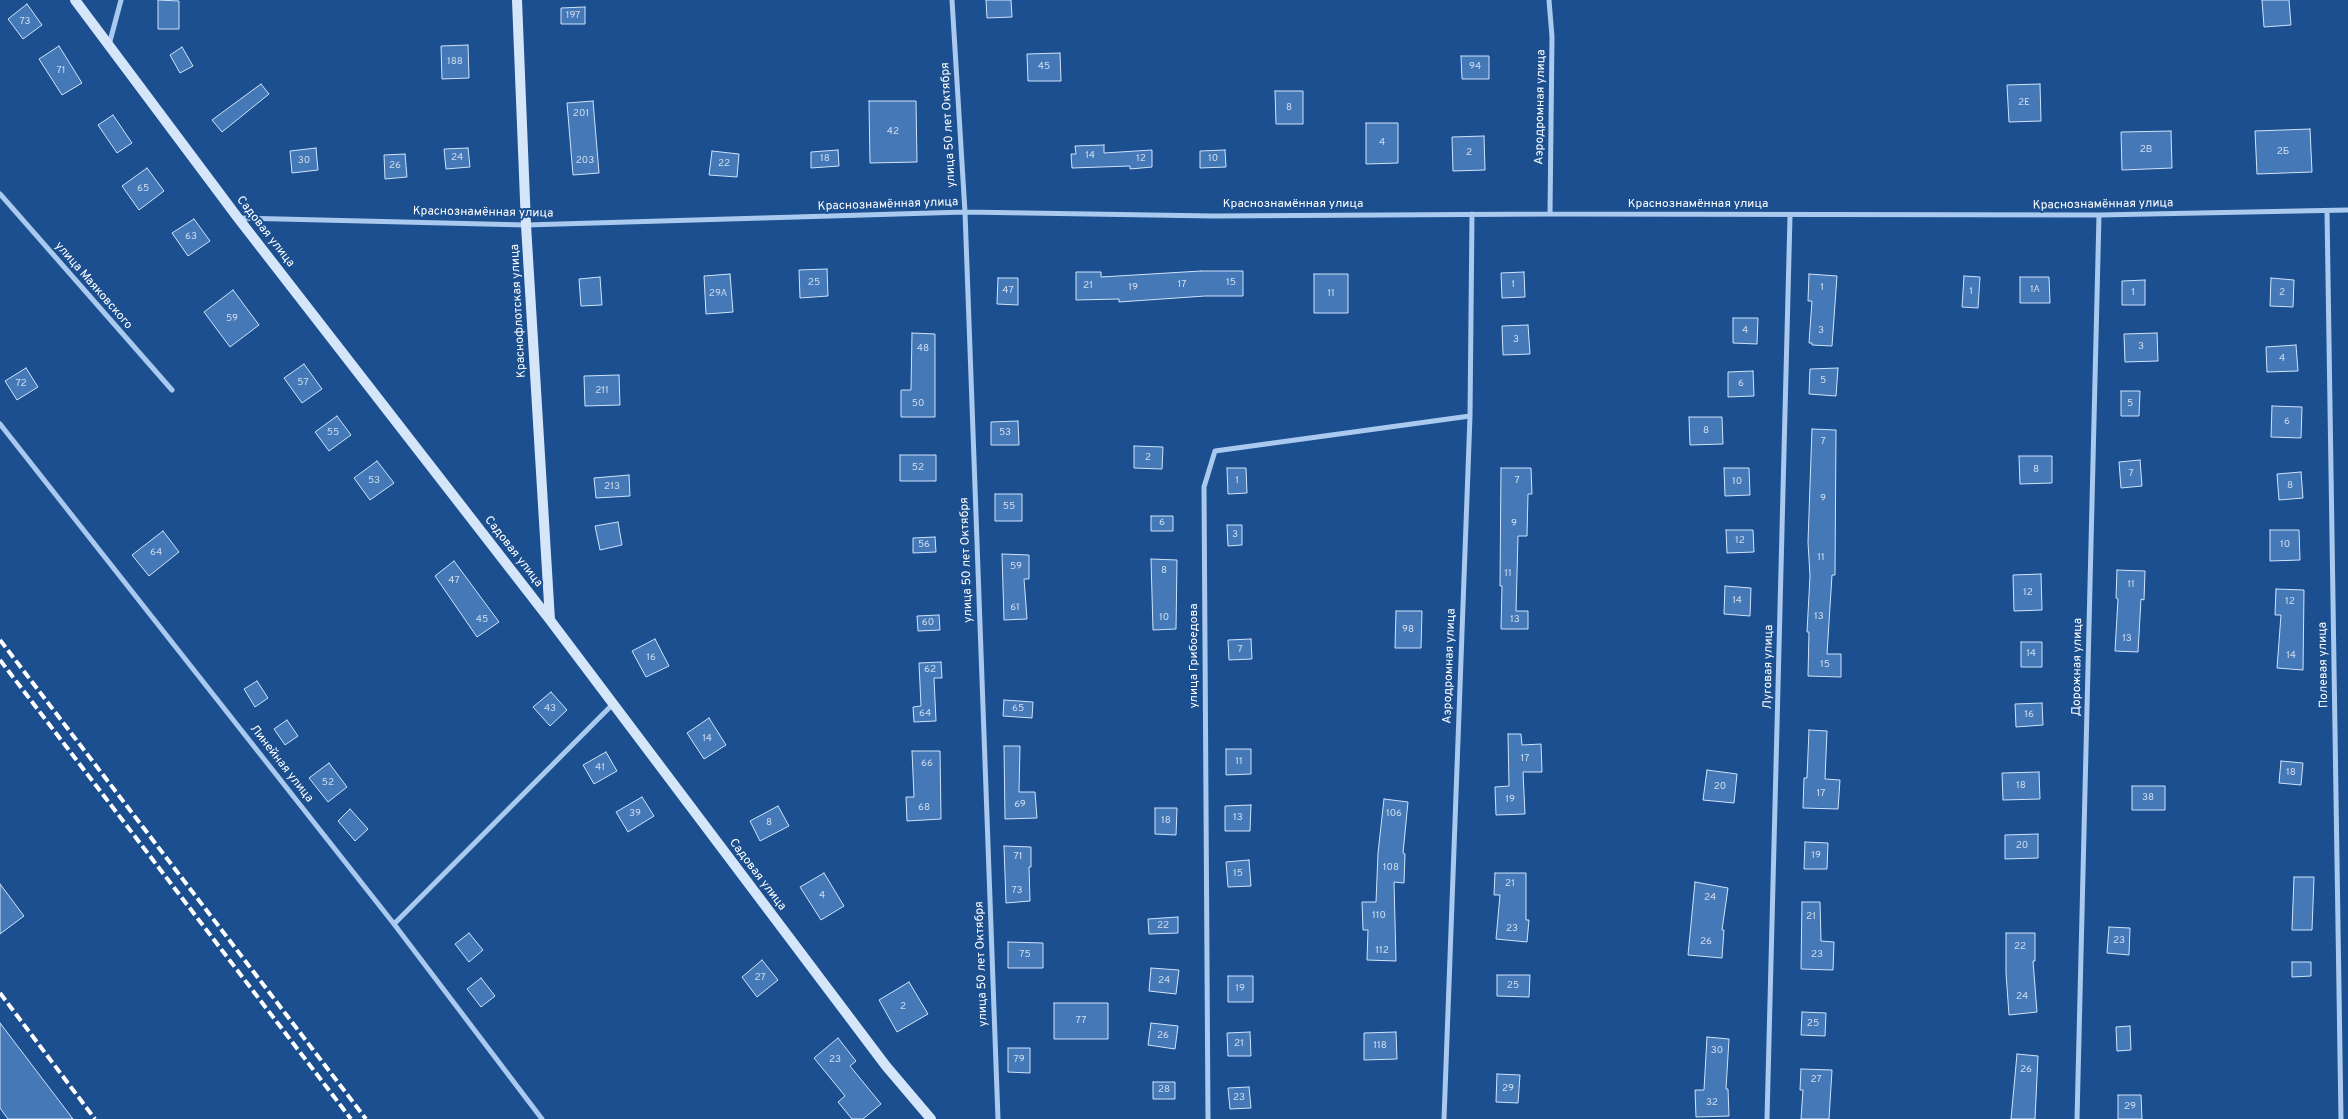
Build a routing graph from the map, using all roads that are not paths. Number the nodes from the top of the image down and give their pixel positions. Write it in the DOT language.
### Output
graph roads {
  1 [pos="75,0"];
  2 [pos="121,0"];
  3 [pos="517,0"];
  4 [pos="952,0"];
  5 [pos="1549,0"];
  6 [pos="110,45"];
  7 [pos="0,194"];
  8 [pos="2348,210"];
  9 [pos="2326,211"];
  10 [pos="965,212"];
  11 [pos="1472,214"];
  12 [pos="1550,214"];
  13 [pos="2099,215"];
  14 [pos="1790,216"];
  15 [pos="238,218"];
  16 [pos="526,225"];
  17 [pos="172,390"];
  18 [pos="1470,416"];
  19 [pos="0,424"];
  20 [pos="550,620"];
  21 [pos="613,704"];
  22 [pos="394,924"];
  23 [pos="542,1119"];
  24 [pos="931,1119"];
  25 [pos="998,1119"];
  26 [pos="1208,1119"];
  27 [pos="1444,1119"];
  28 [pos="1767,1119"];
  29 [pos="2077,1119"];
  30 [pos="2341,1119"];
  1 -- 6 [label="street, Садовая улица"];
  2 -- 6 [label="street"];
  3 -- 16 [label="street, Краснофлотская улица"];
  4 -- 10 [label="street, улица 50 лет Октября"];
  5 -- 12 [label="street, Аэродромная улица"];
  6 -- 15 [label="street, Садовая улица"];
  7 -- 17 [label="street, улица Маяковского"];
  8 -- 9 [label="street, Краснознамённая улица"];
  9 -- 13 [label="street, Краснознамённая улица"];
  9 -- 30 [label="street, Полевая улица"];
  10 -- 11 [label="street, Краснознамённая улица"];
  10 -- 16 [label="street, Краснознамённая улица"];
  10 -- 25 [label="street, улица 50 лет Октября"];
  11 -- 12 [label="street, Краснознамённая улица"];
  11 -- 18 [label="street, Аэродромная улица"];
  12 -- 14 [label="street, Краснознамённая улица"];
  13 -- 14 [label="street, Краснознамённая улица"];
  13 -- 29 [label="street, Дорожная улица"];
  14 -- 28 [label="street, Луговая улица"];
  15 -- 16 [label="street, Краснознамённая улица"];
  15 -- 20 [label="street, Садовая улица"];
  16 -- 20 [label="street, Краснофлотская улица"];
  18 -- 26 [label="street, улица Грибоедова"];
  18 -- 27 [label="street, Аэродромная улица"];
  19 -- 22 [label="street, Линейная улица"];
  20 -- 21 [label="street, Садовая улица"];
  21 -- 22 [label="street"];
  21 -- 24 [label="street, Садовая улица"];
  22 -- 23 [label="street, Линейная улица"];
}
